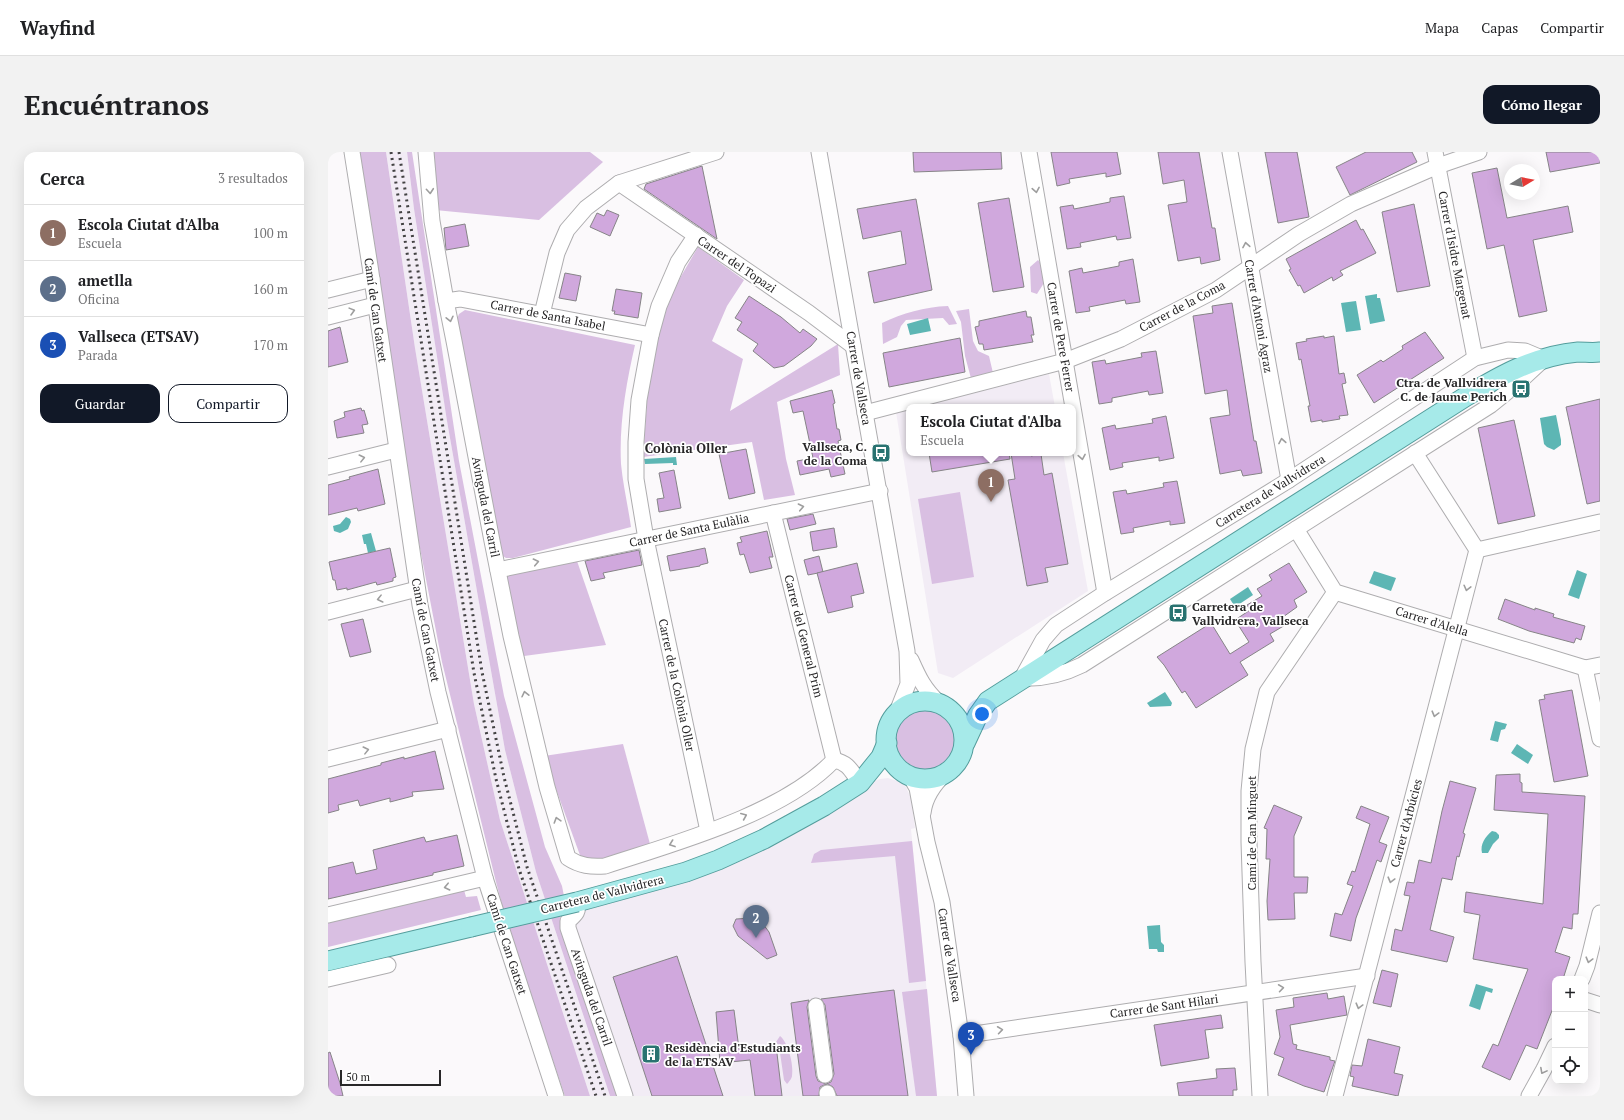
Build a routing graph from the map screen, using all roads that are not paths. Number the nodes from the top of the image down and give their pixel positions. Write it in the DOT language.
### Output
graph roads {
  1 [pos="352,152"];
  2 [pos="426,152"];
  3 [pos="716,152"];
  4 [pos="819,152"];
  5 [pos="1029,152"];
  6 [pos="1230,152"];
  7 [pos="1479,152"];
  8 [pos="1437,159"];
  9 [pos="619,183"];
  10 [pos="696,235"];
  11 [pos="1250,266"];
  12 [pos="372,279"];
  13 [pos="328,290"];
  14 [pos="446,301"];
  15 [pos="375,305"];
  16 [pos="542,314"];
  17 [pos="328,317"];
  18 [pos="651,335"];
  19 [pos="853,346"];
  20 [pos="1599,353"];
  21 [pos="1475,358"];
  22 [pos="1544,359"];
  23 [pos="1065,361"];
  24 [pos="1072,404"];
  25 [pos="865,413"];
  26 [pos="1076,425"];
  27 [pos="396,450"];
  28 [pos="1415,453"];
  29 [pos="328,467"];
  30 [pos="1289,480"];
  31 [pos="880,491"];
  32 [pos="773,513"];
  33 [pos="1600,522"];
  34 [pos="1296,529"];
  35 [pos="646,539"];
  36 [pos="1477,550"];
  37 [pos="498,570"];
  38 [pos="418,589"];
  39 [pos="1335,592"];
  40 [pos="1105,593"];
  41 [pos="328,612"];
  42 [pos="1457,629"];
  43 [pos="907,651"];
  44 [pos="1600,665"];
  45 [pos="1585,668"];
  46 [pos="1022,678"];
  47 [pos="988,701"];
  48 [pos="942,705"];
  49 [pos="897,712"];
  50 [pos="448,729"];
  51 [pos="1600,739"];
  52 [pos="887,743"];
  53 [pos="965,743"];
  54 [pos="328,760"];
  55 [pos="834,760"];
  56 [pos="946,773"];
  57 [pos="907,774"];
  58 [pos="860,783"];
  59 [pos="922,816"];
  60 [pos="708,830"];
  61 [pos="485,878"];
  62 [pos="577,902"];
  63 [pos="1600,912"];
  64 [pos="328,915"];
  65 [pos="328,961"];
  66 [pos="388,965"];
  67 [pos="1366,976"];
  68 [pos="1583,976"];
  69 [pos="328,979"];
  70 [pos="1254,992"];
  71 [pos="815,1001"];
  72 [pos="1588,1001"];
  73 [pos="1600,1005"];
  74 [pos="961,1036"];
  75 [pos="1554,1048"];
  76 [pos="825,1075"];
  77 [pos="1531,1095"];
  78 [pos="556,1096"];
  79 [pos="625,1096"];
  80 [pos="966,1096"];
  81 [pos="1260,1096"];
  82 [pos="1335,1096"];
  1 -- 12 [label="street, Camí de Can Gatxet"];
  2 -- 14 [label="street, Avinguda del Carril, one-way"];
  3 -- 9 [label="street"];
  4 -- 19 [label="street, Carrer de Vallseca"];
  5 -- 23 [label="street, Carrer de Pere Ferrer, one-way"];
  11 -- 6 [label="street, Carrer d'Antoni Agraz, one-way"];
  7 -- 8 [label="street, Carrer de la Coma"];
  8 -- 11 [label="street, Carrer de la Coma"];
  8 -- 21 [label="street, Carrer d'Isidre Margenat"];
  9 -- 10 [label="street, Carrer del Topazi"];
  9 -- 16 [label="street"];
  10 -- 18 [label="street, Carrer de la Colònia Oller"];
  10 -- 19 [label="street, Carrer del Topazi"];
  11 -- 23 [label="street, Carrer de la Coma"];
  30 -- 11 [label="street, Carrer d'Antoni Agraz, one-way"];
  12 -- 13 [label="street"];
  12 -- 15 [label="street, Camí de Can Gatxet"];
  14 -- 16 [label="street, Carrer de Santa Isabel"];
  14 -- 37 [label="street, Avinguda del Carril, one-way"];
  17 -- 15 [label="street, one-way"];
  15 -- 27 [label="street, Camí de Can Gatxet"];
  16 -- 18 [label="street, Carrer de Santa Isabel"];
  18 -- 35 [label="street, Carrer de la Colònia Oller"];
  19 -- 25 [label="street, Carrer de Vallseca"];
  20 -- 22 [label="main road, Carretera de Vallvidrera"];
  21 -- 22 [label="street, Carretera de Vallvidrera"];
  21 -- 30 [label="street, Carretera de Vallvidrera"];
  22 -- 28 [label="street"];
  22 -- 46 [label="main road, Carretera de Vallvidrera"];
  23 -- 24 [label="street, Carrer de Pere Ferrer, one-way"];
  23 -- 25 [label="street, Carrer de la Coma"];
  25 -- 31 [label="street, Carrer de Vallseca"];
  26 -- 40 [label="street, Carrer de Pere Ferrer, one-way"];
  29 -- 27 [label="street, one-way"];
  27 -- 38 [label="street, Camí de Can Gatxet"];
  28 -- 34 [label="street"];
  28 -- 36 [label="street"];
  30 -- 40 [label="street, Carretera de Vallvidrera"];
  32 -- 31 [label="street, Carrer de Santa Eulàlia, one-way"];
  31 -- 43 [label="street, Carrer de Vallseca"];
  32 -- 35 [label="street, Carrer de Santa Eulàlia"];
  32 -- 55 [label="street, Carrer del General Prim"];
  33 -- 36 [label="street"];
  34 -- 39 [label="street"];
  34 -- 46 [label="street"];
  37 -- 35 [label="street, Carrer de Santa Eulàlia, one-way"];
  35 -- 60 [label="street, Carrer de la Colònia Oller"];
  36 -- 42 [label="street, Carrer d'Arbúcies, one-way"];
  60 -- 37 [label="street, Avinguda del Carril, one-way"];
  38 -- 41 [label="street, one-way"];
  38 -- 50 [label="street, Camí de Can Gatxet"];
  39 -- 42 [label="street, Carrer d'Alella"];
  39 -- 70 [label="street, Camí de Can Minguet"];
  40 -- 46 [label="street, Carretera de Vallvidrera"];
  42 -- 45 [label="street, Carrer d'Alella"];
  42 -- 67 [label="street, Carrer d'Arbúcies, one-way"];
  43 -- 48 [label="street"];
  43 -- 49 [label="street"];
  44 -- 45 [label="street, Carrer d'Alella"];
  45 -- 51 [label="street"];
  46 -- 47 [label="main road, Carretera de Vallvidrera"];
  47 -- 48 [label="main road, Carretera de Vallvidrera"];
  47 -- 53 [label="main road, Carretera de Vallvidrera"];
  48 -- 49 [label="main road"];
  48 -- 53 [label="main road"];
  49 -- 52 [label="main road"];
  54 -- 50 [label="street, one-way"];
  50 -- 61 [label="street, Camí de Can Gatxet"];
  52 -- 57 [label="main road"];
  52 -- 58 [label="main road, Carretera de Vallvidrera"];
  53 -- 56 [label="main road"];
  55 -- 58 [label="street"];
  60 -- 55 [label="street, one-way"];
  56 -- 57 [label="main road"];
  56 -- 59 [label="street, Carrer de Vallseca"];
  57 -- 58 [label="main road, Carretera de Vallvidrera"];
  57 -- 59 [label="street, Carrer de Vallseca"];
  58 -- 62 [label="main road, Carretera de Vallvidrera"];
  59 -- 74 [label="street, Carrer de Vallseca"];
  61 -- 64 [label="street, one-way"];
  61 -- 78 [label="street, Camí de Can Gatxet"];
  62 -- 65 [label="main road, Carretera de Vallvidrera, bridge"];
  62 -- 79 [label="street, Avinguda del Carril"];
  63 -- 68 [label="street, one-way"];
  66 -- 69 [label="street"];
  70 -- 67 [label="street, Carrer de Sant Hilari, one-way"];
  67 -- 82 [label="street, Carrer d'Arbúcies, one-way"];
  74 -- 70 [label="street, Carrer de Sant Hilari, one-way"];
  70 -- 81 [label="street, Camí de Can Minguet"];
  71 -- 76 [label="street"];
  72 -- 73 [label="street"];
  74 -- 80 [label="street, Carrer de Vallseca"];
  75 -- 77 [label="street, one-way"];
}
